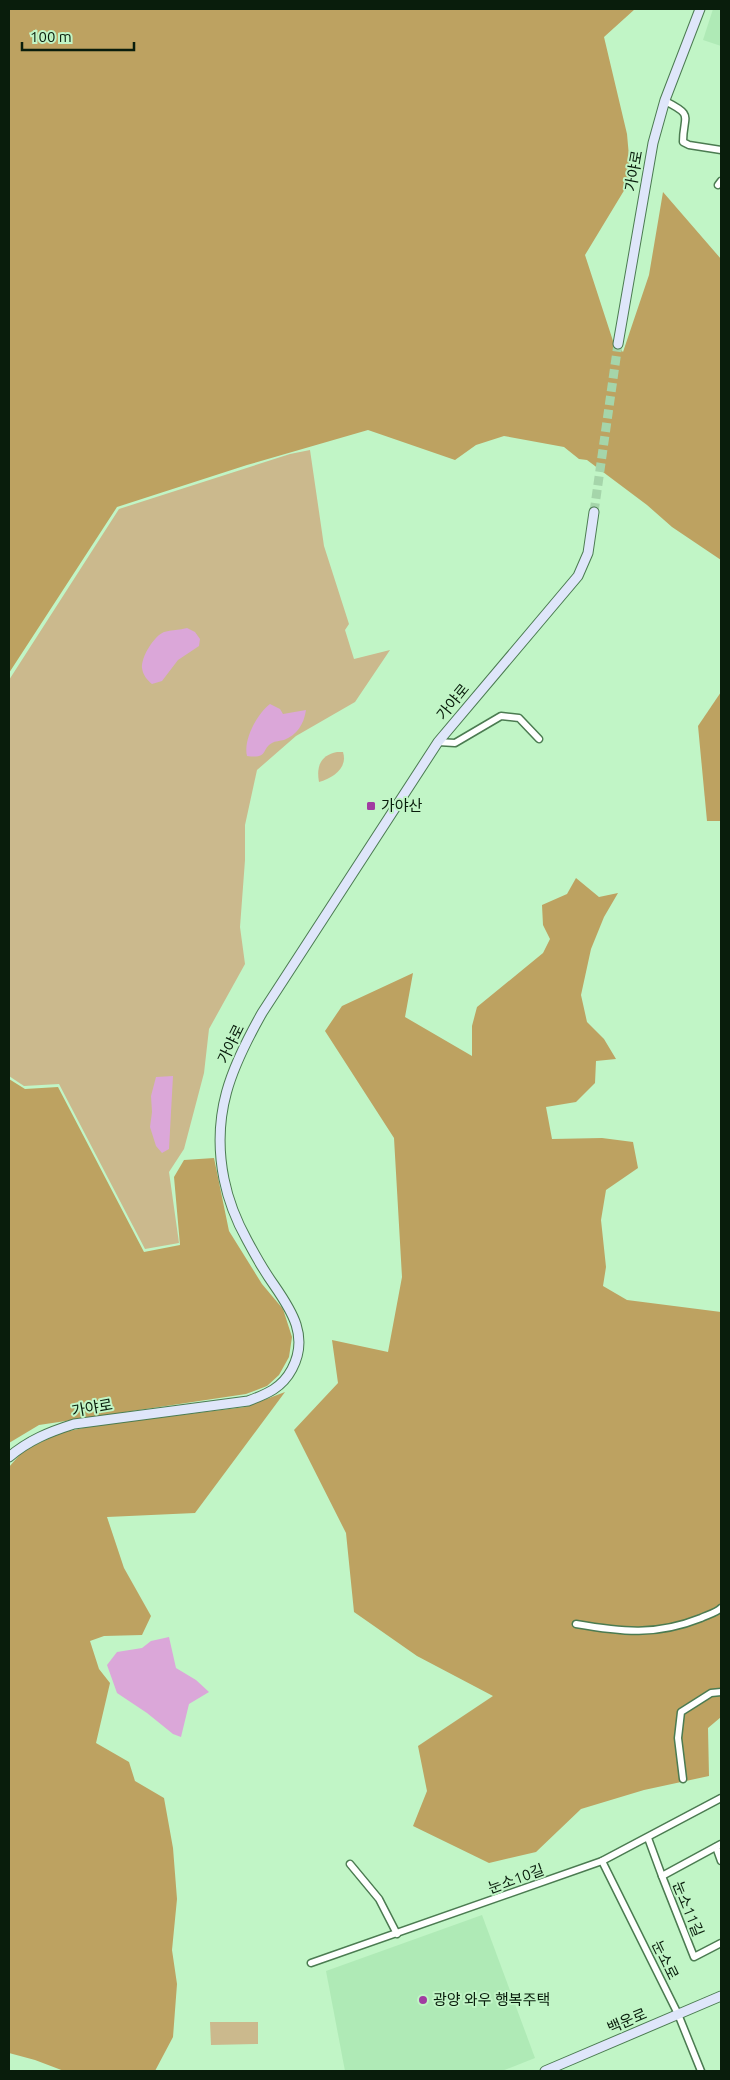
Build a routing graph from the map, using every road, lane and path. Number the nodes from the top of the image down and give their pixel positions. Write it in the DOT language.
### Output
graph roads {
  1 [pos="700,9"];
  2 [pos="665,101"];
  3 [pos="721,150"];
  4 [pos="618,344"];
  5 [pos="594,512"];
  6 [pos="539,739"];
  7 [pos="438,742"];
  8 [pos="9,1457"];
  9 [pos="721,1608"];
  10 [pos="576,1624"];
  11 [pos="721,1692"];
  12 [pos="683,1779"];
  13 [pos="721,1798"];
  14 [pos="648,1838"];
  15 [pos="719,1846"];
  16 [pos="602,1861"];
  17 [pos="721,1861"];
  18 [pos="350,1864"];
  19 [pos="662,1876"];
  20 [pos="397,1934"];
  21 [pos="721,1943"];
  22 [pos="311,1963"];
  23 [pos="721,1996"];
  24 [pos="678,2014"];
  25 [pos="545,2071"];
  26 [pos="701,2071"];
  1 -- 2 [label="street, 가야로"];
  2 -- 3 [label="street"];
  2 -- 4 [label="street, 가야로"];
  5 -- 7 [label="street, 가야로"];
  6 -- 7 [label="street"];
  7 -- 8 [label="street, 가야로"];
  9 -- 10 [label="street"];
  11 -- 12 [label="street"];
  13 -- 14 [label="street, 눈소10길"];
  14 -- 16 [label="street, 눈소10길"];
  14 -- 19 [label="street"];
  15 -- 17 [label="street"];
  15 -- 19 [label="street, 눈소11길"];
  16 -- 20 [label="street, 눈소10길"];
  16 -- 24 [label="street, 눈소로"];
  18 -- 20 [label="street"];
  19 -- 21 [label="street, 눈소11길"];
  20 -- 22 [label="street, 눈소10길"];
  23 -- 24 [label="street, 백운로"];
  24 -- 25 [label="street, 백운로"];
  24 -- 26 [label="street, 눈소로"];
}
